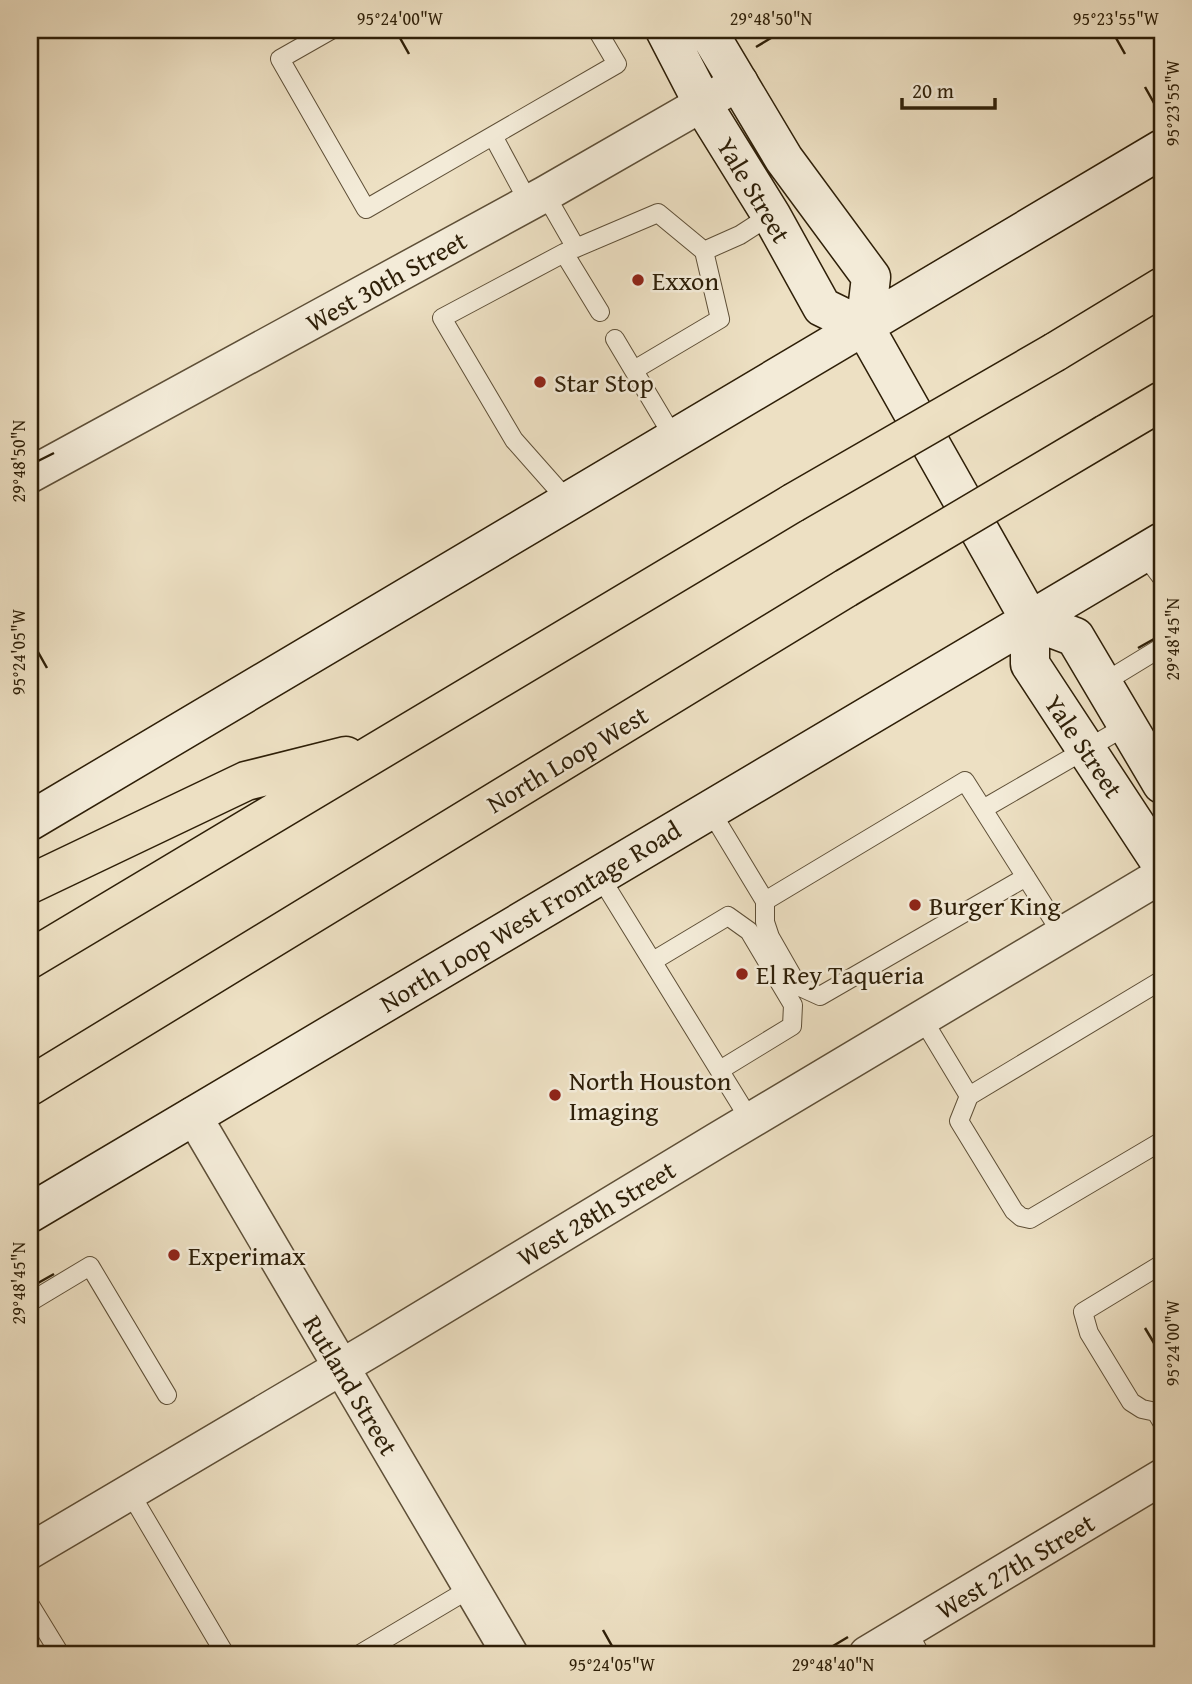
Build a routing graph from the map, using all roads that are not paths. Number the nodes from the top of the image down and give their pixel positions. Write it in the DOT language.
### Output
graph roads {
  1 [pos="331,30"];
  2 [pos="597,30"];
  3 [pos="665,30"];
  4 [pos="708,30"];
  5 [pos="740,82"];
  6 [pos="703,104"];
  7 [pos="493,136"];
  8 [pos="1162,149"];
  9 [pos="537,199"];
  10 [pos="771,215"];
  11 [pos="570,251"];
  12 [pos="704,251"];
  13 [pos="1162,287"];
  14 [pos="600,312"];
  15 [pos="865,328"];
  16 [pos="615,339"];
  17 [pos="634,370"];
  18 [pos="1162,401"];
  19 [pos="674,438"];
  20 [pos="30,475"];
  21 [pos="568,501"];
  22 [pos="1156,558"];
  23 [pos="1030,620"];
  24 [pos="1162,647"];
  25 [pos="1103,683"];
  26 [pos="1128,725"];
  27 [pos="382,747"];
  28 [pos="1085,749"];
  29 [pos="1162,784"];
  30 [pos="983,808"];
  31 [pos="710,810"];
  32 [pos="30,821"];
  33 [pos="1157,843"];
  34 [pos="600,875"];
  35 [pos="1162,875"];
  36 [pos="1026,877"];
  37 [pos="30,884"];
  38 [pos="765,901"];
  39 [pos="1062,934"];
  40 [pos="30,960"];
  41 [pos="653,961"];
  42 [pos="1162,980"];
  43 [pos="922,1018"];
  44 [pos="89,1051"];
  45 [pos="720,1070"];
  46 [pos="30,1086"];
  47 [pos="30,1093"];
  48 [pos="969,1096"];
  49 [pos="193,1115"];
  50 [pos="750,1120"];
  51 [pos="1162,1141"];
  52 [pos="30,1213"];
  53 [pos="1162,1264"];
  54 [pos="30,1302"];
  55 [pos="341,1367"];
  56 [pos="167,1395"];
  57 [pos="1160,1414"];
  58 [pos="1162,1477"];
  59 [pos="129,1491"];
  60 [pos="32,1544"];
  61 [pos="471,1588"];
  62 [pos="30,1605"];
  63 [pos="914,1642"];
  64 [pos="60,1654"];
  65 [pos="225,1654"];
  66 [pos="360,1654"];
  67 [pos="510,1654"];
  68 [pos="867,1654"];
  1 -- 7 [label="lane"];
  2 -- 7 [label="lane"];
  3 -- 6 [label="main road, Yale Street"];
  4 -- 5 [label="main road, Yale Street"];
  5 -- 6 [label="street, West 30th Street"];
  5 -- 15 [label="main road, Yale Street"];
  6 -- 9 [label="street, West 30th Street"];
  6 -- 10 [label="main road, Yale Street"];
  7 -- 9 [label="lane"];
  8 -- 15 [label="main road"];
  9 -- 11 [label="lane"];
  9 -- 20 [label="street, West 30th Street"];
  10 -- 12 [label="lane"];
  10 -- 15 [label="main road, Yale Street"];
  11 -- 12 [label="lane"];
  11 -- 14 [label="lane"];
  11 -- 21 [label="lane"];
  12 -- 17 [label="lane"];
  13 -- 27 [label="highway, bridge"];
  15 -- 19 [label="main road"];
  15 -- 23 [label="main road, Yale Street"];
  16 -- 17 [label="lane"];
  17 -- 19 [label="lane"];
  18 -- 44 [label="highway, North Loop West, bridge"];
  19 -- 21 [label="main road"];
  21 -- 32 [label="main road"];
  22 -- 23 [label="main road, North Loop West Frontage Road"];
  23 -- 25 [label="main road, Yale Street"];
  23 -- 28 [label="main road, Yale Street"];
  23 -- 31 [label="main road, North Loop West Frontage Road"];
  24 -- 25 [label="lane"];
  25 -- 26 [label="main road, Yale Street"];
  26 -- 28 [label="lane"];
  26 -- 29 [label="main road, Yale Street"];
  27 -- 37 [label="highway"];
  27 -- 40 [label="highway"];
  28 -- 30 [label="lane"];
  28 -- 33 [label="main road, Yale Street"];
  30 -- 36 [label="lane"];
  30 -- 38 [label="lane"];
  31 -- 34 [label="main road, North Loop West Frontage Road"];
  31 -- 38 [label="lane"];
  34 -- 41 [label="lane"];
  34 -- 49 [label="main road, North Loop West Frontage Road"];
  35 -- 39 [label="street, West 28th Street"];
  36 -- 38 [label="lane"];
  36 -- 39 [label="lane"];
  39 -- 43 [label="street, West 28th Street"];
  41 -- 45 [label="lane"];
  41 -- 45 [label="lane"];
  42 -- 48 [label="lane"];
  43 -- 48 [label="lane"];
  43 -- 50 [label="street, West 28th Street"];
  44 -- 46 [label="highway, North Loop West"];
  44 -- 47 [label="highway"];
  45 -- 50 [label="lane"];
  48 -- 51 [label="lane"];
  49 -- 52 [label="main road, North Loop West Frontage Road"];
  49 -- 55 [label="street, Rutland Street"];
  50 -- 55 [label="street, West 28th Street"];
  53 -- 57 [label="lane"];
  54 -- 56 [label="lane"];
  55 -- 59 [label="street, West 28th Street"];
  55 -- 61 [label="street, Rutland Street"];
  58 -- 63 [label="street, West 27th Street"];
  59 -- 60 [label="street, West 28th Street"];
  59 -- 65 [label="lane"];
  61 -- 66 [label="lane"];
  61 -- 67 [label="street, Rutland Street"];
  62 -- 64 [label="lane"];
  63 -- 68 [label="street, West 27th Street"];
}
